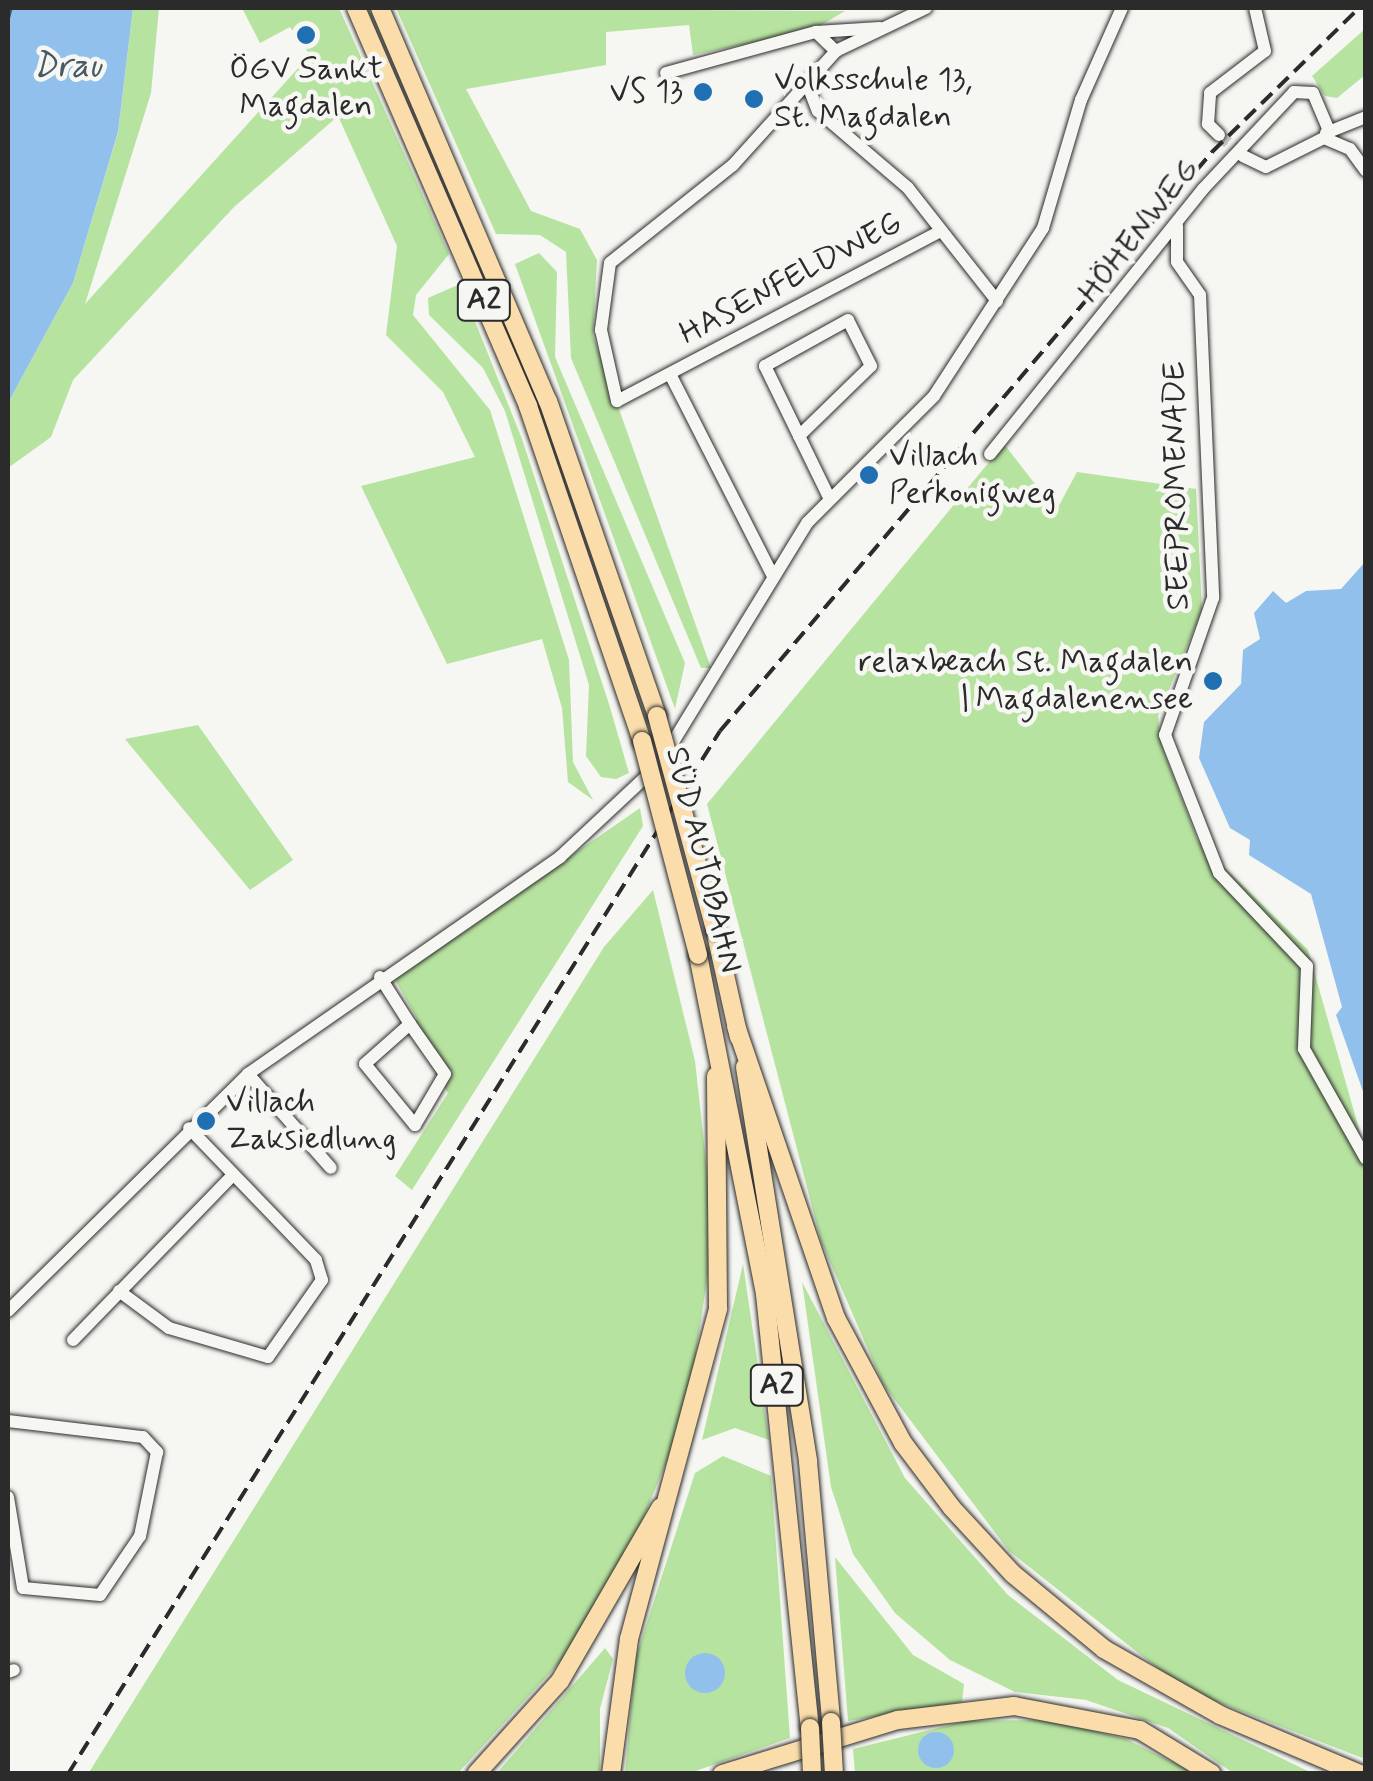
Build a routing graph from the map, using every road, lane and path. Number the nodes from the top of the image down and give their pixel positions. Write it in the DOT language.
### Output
graph roads {
  1 [pos="356,8"];
  2 [pos="380,8"];
  3 [pos="926,8"];
  4 [pos="1122,8"];
  5 [pos="1255,8"];
  6 [pos="880,28"];
  7 [pos="816,32"];
  8 [pos="836,51"];
  9 [pos="666,73"];
  10 [pos="807,83"];
  11 [pos="1366,117"];
  12 [pos="1326,134"];
  13 [pos="1219,135"];
  14 [pos="1242,156"];
  15 [pos="1366,171"];
  16 [pos="1176,226"];
  17 [pos="938,232"];
  18 [pos="997,302"];
  19 [pos="670,374"];
  20 [pos="799,436"];
  21 [pos="990,454"];
  22 [pos="830,499"];
  23 [pos="772,574"];
  24 [pos="380,977"];
  25 [pos="410,1024"];
  26 [pos="736,1026"];
  27 [pos="718,1045"];
  28 [pos="248,1074"];
  29 [pos="189,1128"];
  30 [pos="1366,1159"];
  31 [pos="331,1168"];
  32 [pos="232,1175"];
  33 [pos="120,1291"];
  34 [pos="8,1310"];
  35 [pos="73,1340"];
  36 [pos="8,1420"];
  37 [pos="682,1461"];
  38 [pos="8,1498"];
  39 [pos="476,1774"];
  40 [pos="612,1774"];
  41 [pos="722,1774"];
  42 [pos="812,1774"];
  43 [pos="834,1774"];
  44 [pos="1212,1774"];
  45 [pos="1360,1774"];
  1 -- 27 [label="highway, SÜD AUTOBAHN / A2, bridge"];
  2 -- 26 [label="highway, SÜD AUTOBAHN / A2, bridge"];
  3 -- 6 [label="street"];
  4 -- 18 [label="street"];
  5 -- 13 [label="street"];
  6 -- 7 [label="street"];
  6 -- 8 [label="street"];
  7 -- 8 [label="street"];
  7 -- 9 [label="street"];
  8 -- 10 [label="street"];
  10 -- 17 [label="street"];
  10 -- 19 [label="street, HASENFELDWEG"];
  11 -- 12 [label="street"];
  12 -- 14 [label="street"];
  12 -- 15 [label="street"];
  12 -- 16 [label="street, HÖHENWEG"];
  16 -- 21 [label="street, HÖHENWEG"];
  16 -- 30 [label="street, SEEPROMENADE"];
  17 -- 18 [label="street"];
  17 -- 19 [label="street, HASENFELDWEG"];
  18 -- 22 [label="street"];
  19 -- 23 [label="street, HASENFELDWEG"];
  20 -- 20 [label="street"];
  20 -- 22 [label="street"];
  22 -- 23 [label="street"];
  23 -- 24 [label="street"];
  24 -- 25 [label="street"];
  24 -- 28 [label="street"];
  25 -- 25 [label="street"];
  26 -- 43 [label="highway, SÜD AUTOBAHN / A2, bridge"];
  26 -- 45 [label="highway"];
  27 -- 37 [label="highway"];
  27 -- 42 [label="highway, SÜD AUTOBAHN / A2, bridge"];
  28 -- 29 [label="street"];
  28 -- 31 [label="street"];
  29 -- 32 [label="street"];
  29 -- 34 [label="street"];
  32 -- 33 [label="street"];
  32 -- 33 [label="street"];
  33 -- 35 [label="street"];
  36 -- 38 [label="street"];
  37 -- 39 [label="highway"];
  37 -- 40 [label="highway"];
  41 -- 44 [label="highway"];
}
